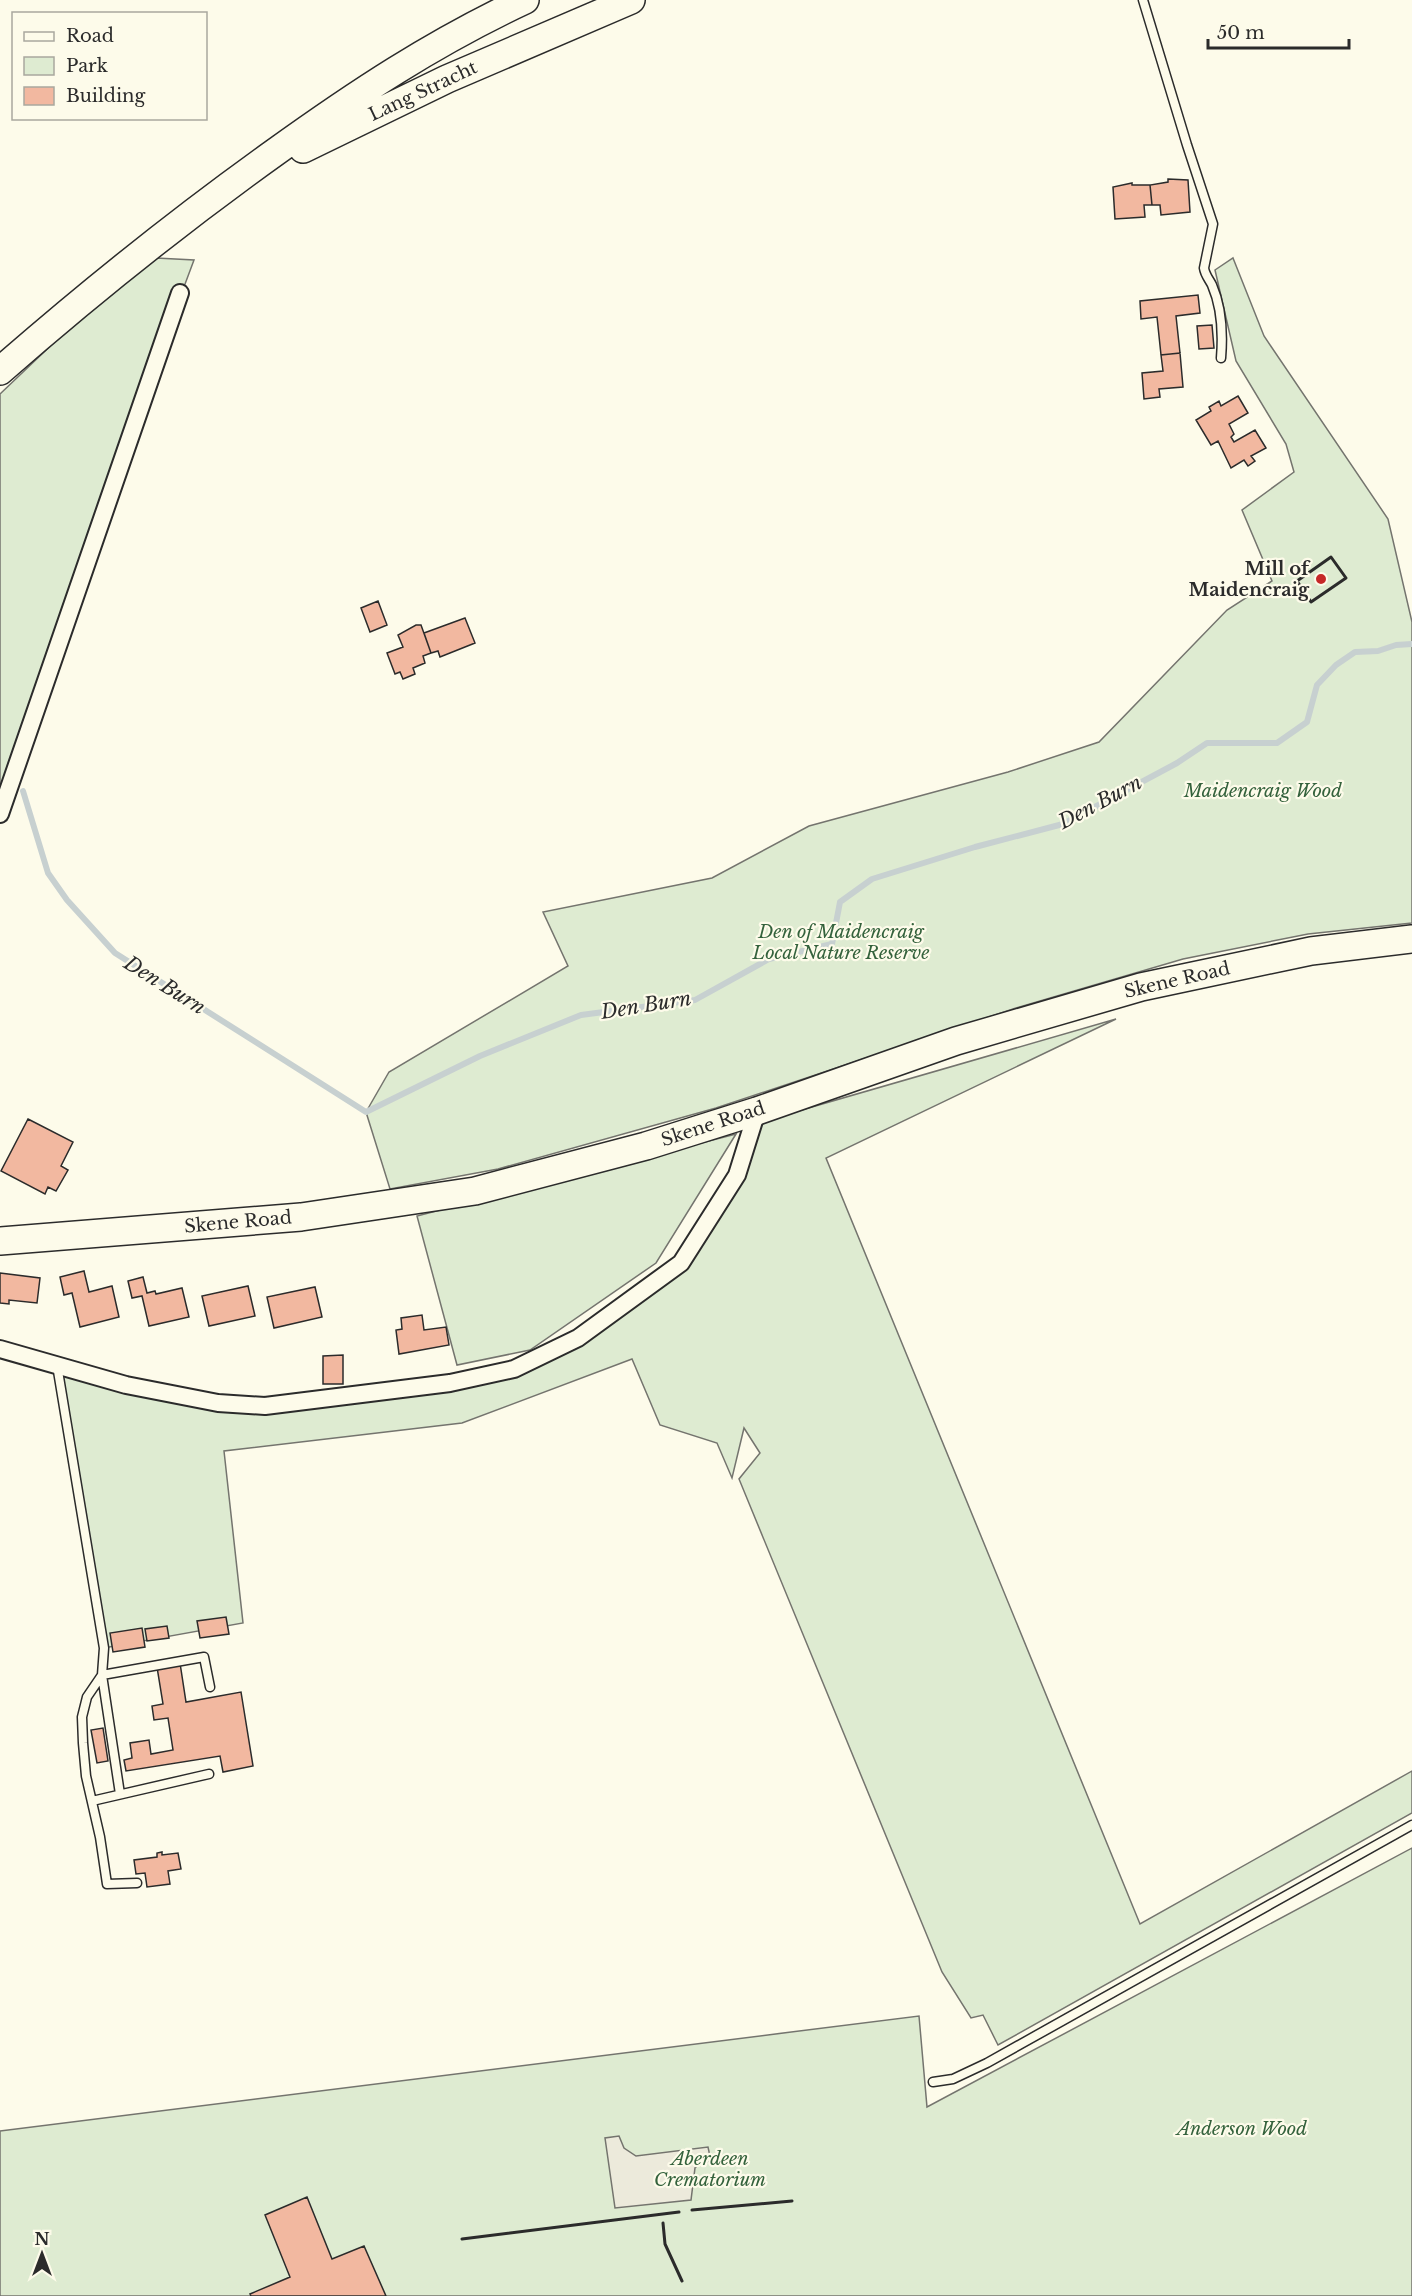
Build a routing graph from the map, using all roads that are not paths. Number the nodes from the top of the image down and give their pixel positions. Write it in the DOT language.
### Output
graph roads {
  1 [pos="525,0"];
  2 [pos="631,0"];
  3 [pos="1143,0"];
  4 [pos="219,192"];
  5 [pos="180,293"];
  6 [pos="1221,358"];
  7 [pos="0,371"];
  8 [pos="0,814"];
  9 [pos="1412,939"];
  10 [pos="757,1111"];
  11 [pos="0,1241"];
  12 [pos="0,1349"];
  13 [pos="57,1364"];
  14 [pos="102,1675"];
  15 [pos="210,1687"];
  16 [pos="209,1774"];
  17 [pos="120,1794"];
  18 [pos="92,1801"];
  19 [pos="1412,1825"];
  20 [pos="137,1883"];
  21 [pos="933,2082"];
  1 -- 4 [label="main road, Lang Stracht"];
  2 -- 4 [label="main road, Lang Stracht"];
  3 -- 6 [label="lane"];
  4 -- 7 [label="main road, Lang Stracht"];
  5 -- 8 [label="street"];
  9 -- 10 [label="main road, Skene Road"];
  10 -- 11 [label="main road, Skene Road"];
  10 -- 13 [label="street"];
  12 -- 13 [label="street"];
  13 -- 14 [label="lane"];
  14 -- 15 [label="lane"];
  14 -- 17 [label="lane"];
  14 -- 18 [label="lane"];
  16 -- 17 [label="lane"];
  17 -- 18 [label="lane"];
  18 -- 20 [label="lane"];
  19 -- 21 [label="lane"];
}
